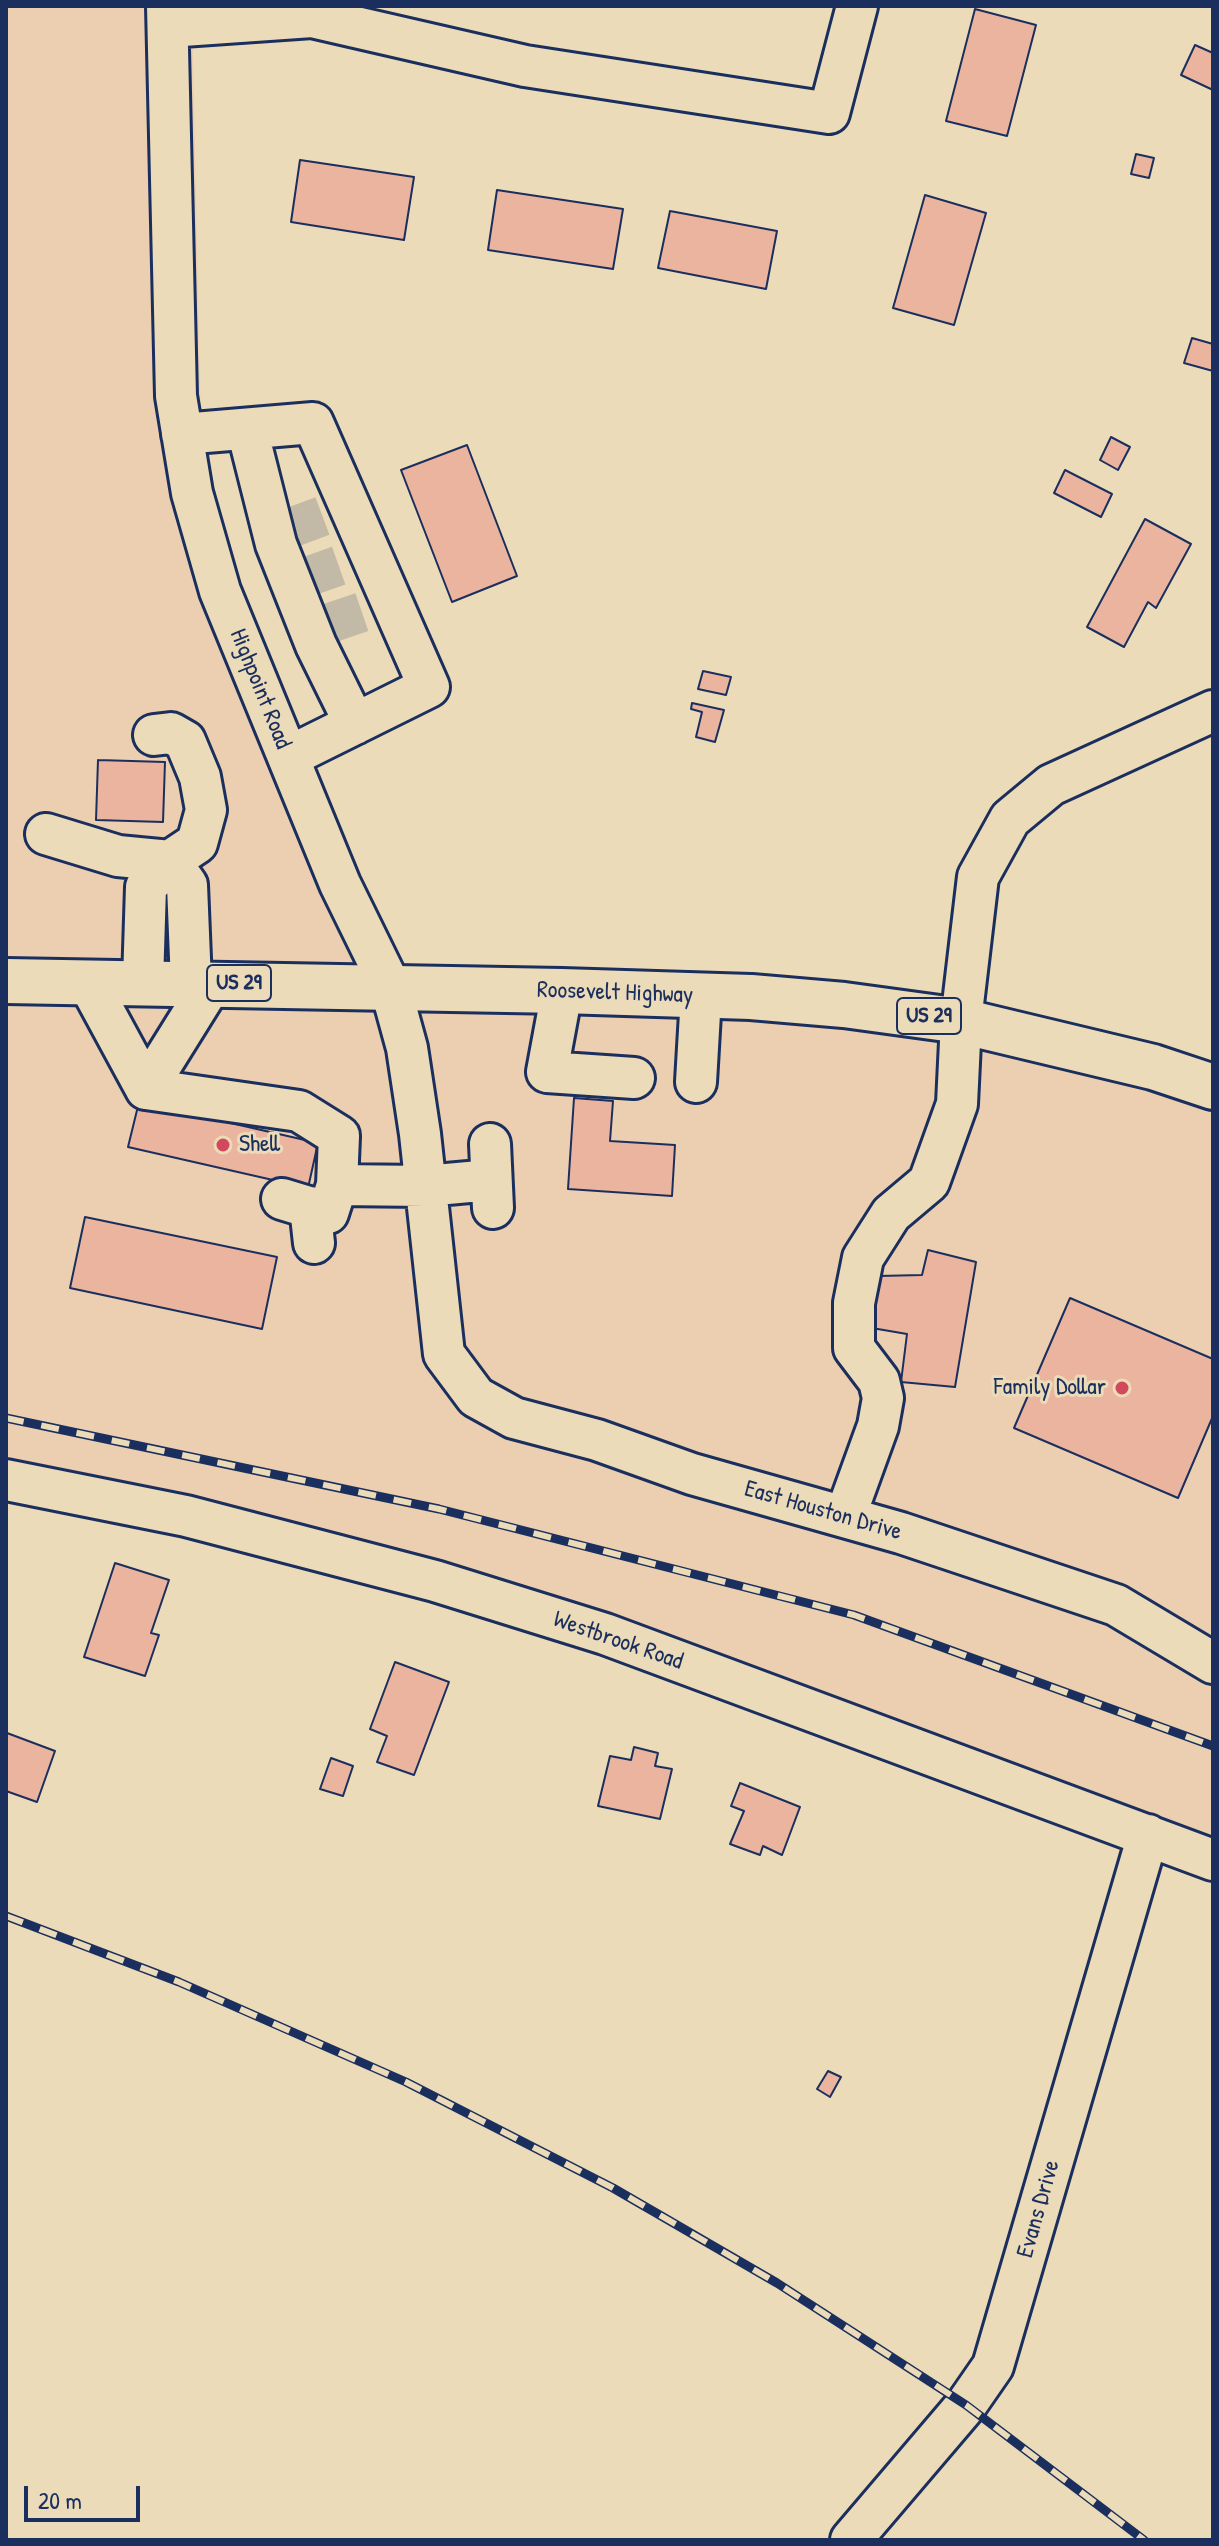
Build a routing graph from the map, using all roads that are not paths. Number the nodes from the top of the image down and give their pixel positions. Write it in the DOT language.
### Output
graph roads {
  1 [pos="857,6"];
  2 [pos="312,12"];
  3 [pos="168,16"];
  4 [pos="247,429"];
  5 [pos="182,434"];
  6 [pos="1213,711"];
  7 [pos="355,724"];
  8 [pos="154,735"];
  9 [pos="288,757"];
  10 [pos="46,834"];
  11 [pos="170,861"];
  12 [pos="6,981"];
  13 [pos="88,982"];
  14 [pos="143,982"];
  15 [pos="202,983"];
  16 [pos="390,986"];
  17 [pos="562,991"];
  18 [pos="701,996"];
  19 [pos="961,1021"];
  20 [pos="634,1078"];
  21 [pos="696,1082"];
  22 [pos="1213,1087"];
  23 [pos="146,1089"];
  24 [pos="491,1177"];
  25 [pos="425,1186"];
  26 [pos="444,1354"];
  27 [pos="6,1480"];
  28 [pos="845,1517"];
  29 [pos="1213,1663"];
  30 [pos="1148,1835"];
  31 [pos="1213,1860"];
  32 [pos="851,2540"];
  1 -- 2 [label="street"];
  2 -- 3 [label="street"];
  3 -- 5 [label="street, Highpoint Road"];
  4 -- 5 [label="street"];
  4 -- 7 [label="street"];
  4 -- 7 [label="street"];
  5 -- 9 [label="street, Highpoint Road"];
  6 -- 19 [label="street"];
  7 -- 9 [label="street"];
  8 -- 11 [label="street"];
  9 -- 16 [label="street, Highpoint Road"];
  10 -- 11 [label="street"];
  11 -- 14 [label="street"];
  11 -- 15 [label="street"];
  12 -- 13 [label="main road, Roosevelt Highway / US 29"];
  13 -- 14 [label="main road, Roosevelt Highway / US 29"];
  13 -- 23 [label="street"];
  14 -- 15 [label="main road, Roosevelt Highway / US 29"];
  15 -- 16 [label="main road, Roosevelt Highway / US 29"];
  15 -- 23 [label="street"];
  16 -- 17 [label="main road, Roosevelt Highway / US 29"];
  16 -- 25 [label="street, Highpoint Road"];
  17 -- 18 [label="main road, Roosevelt Highway / US 29"];
  17 -- 20 [label="street"];
  18 -- 19 [label="main road, Roosevelt Highway / US 29"];
  18 -- 21 [label="street"];
  19 -- 22 [label="main road, Roosevelt Highway / US 29"];
  19 -- 28 [label="street"];
  23 -- 25 [label="street"];
  24 -- 25 [label="street"];
  25 -- 26 [label="street, Highpoint Road"];
  26 -- 28 [label="street, East Houston Drive"];
  27 -- 30 [label="street, Westbrook Road"];
  28 -- 29 [label="street, East Houston Drive"];
  30 -- 31 [label="street, Westbrook Road"];
  30 -- 32 [label="street, Evans Drive"];
}
